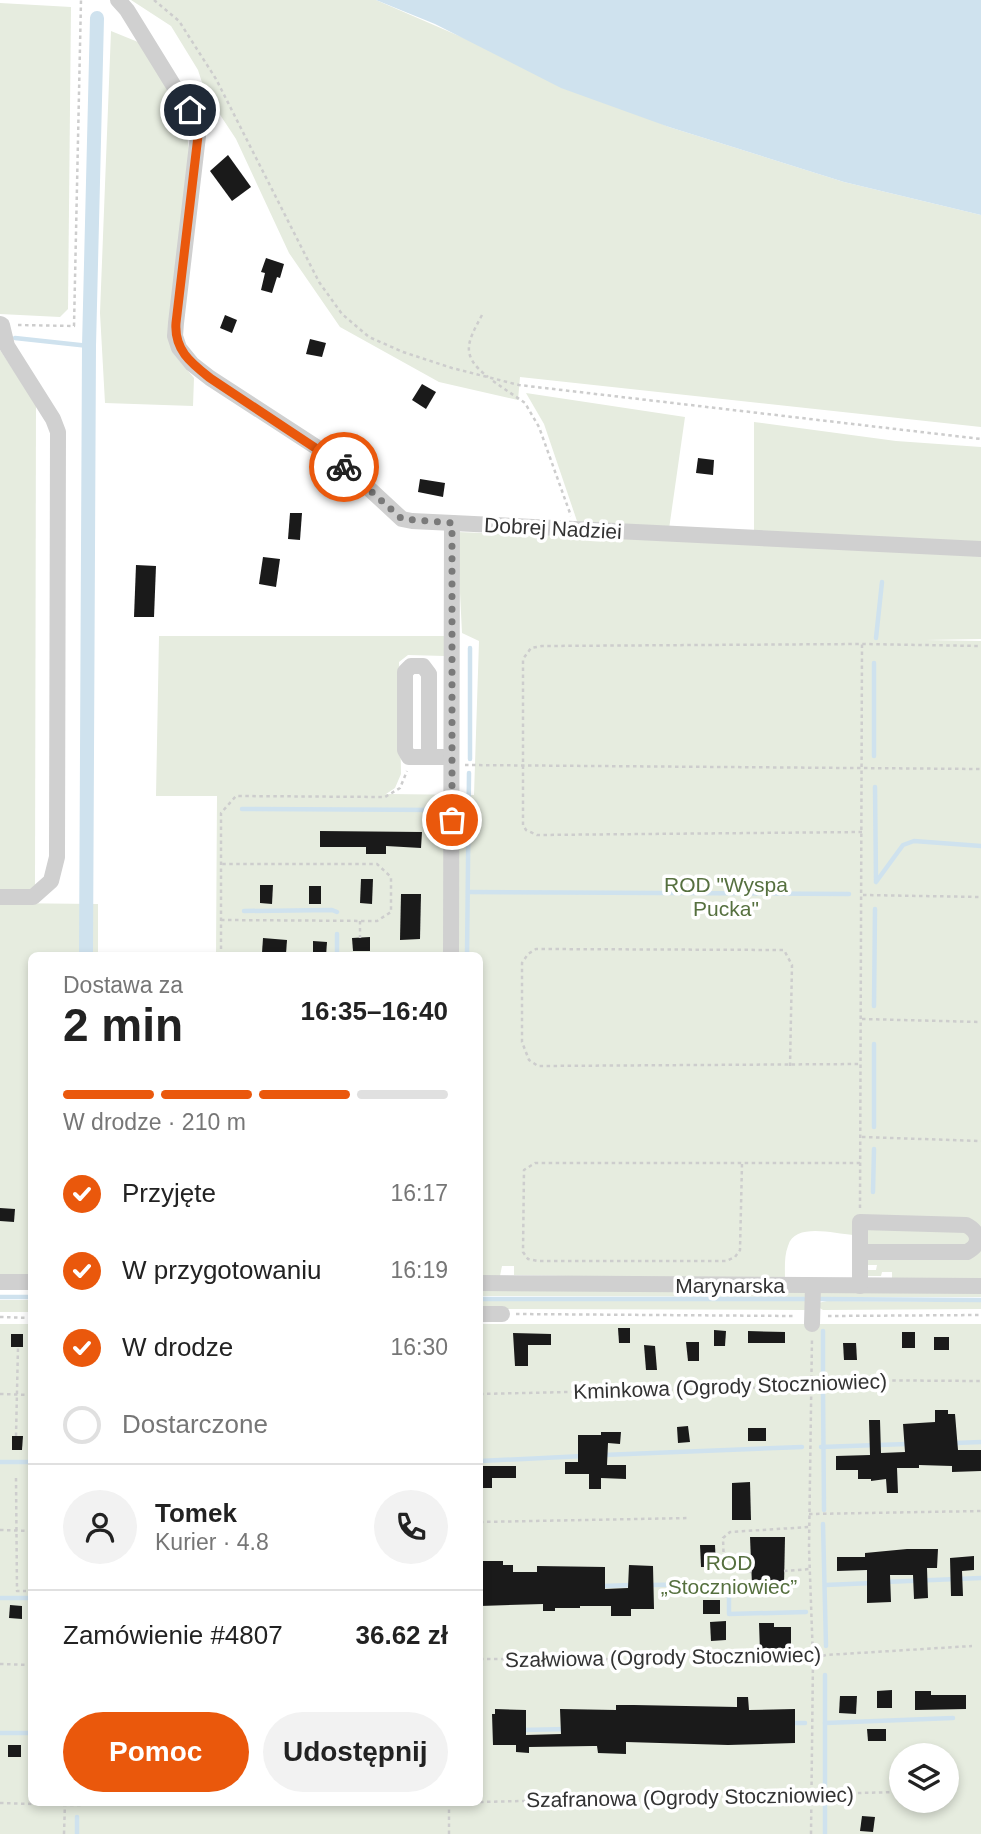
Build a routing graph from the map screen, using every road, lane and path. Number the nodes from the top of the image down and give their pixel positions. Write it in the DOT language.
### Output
graph roads {
  1 [pos="81,0"];
  2 [pos="118,0"];
  3 [pos="153,0"];
  4 [pos="482,315"];
  5 [pos="1,325"];
  6 [pos="491,379"];
  7 [pos="981,439"];
  8 [pos="452,523"];
  9 [pos="576,529"];
  10 [pos="981,550"];
  11 [pos="862,644"];
  12 [pos="981,646"];
  13 [pos="409,759"];
  14 [pos="442,760"];
  15 [pos="523,765"];
  16 [pos="862,768"];
  17 [pos="981,769"];
  18 [pos="862,832"];
  19 [pos="222,864"];
  20 [pos="863,895"];
  21 [pos="0,897"];
  22 [pos="981,897"];
  23 [pos="221,920"];
  24 [pos="360,921"];
  25 [pos="360,937"];
  26 [pos="221,952"];
  27 [pos="452,952"];
  28 [pos="862,1019"];
  29 [pos="981,1022"];
  30 [pos="861,1064"];
  31 [pos="790,1066"];
  32 [pos="861,1137"];
  33 [pos="981,1141"];
  34 [pos="860,1163"];
  35 [pos="742,1164"];
  36 [pos="860,1222"];
  37 [pos="860,1252"];
  38 [pos="0,1282"];
  39 [pos="28,1282"];
  40 [pos="483,1283"];
  41 [pos="860,1286"];
  42 [pos="981,1286"];
  43 [pos="813,1305"];
  44 [pos="483,1314"];
  45 [pos="502,1314"];
  46 [pos="981,1315"];
  47 [pos="0,1317"];
  48 [pos="28,1318"];
  49 [pos="18,1347"];
  50 [pos="981,1381"];
  51 [pos="810,1383"];
  52 [pos="0,1394"];
  53 [pos="483,1394"];
  54 [pos="18,1395"];
  55 [pos="28,1395"];
  56 [pos="16,1436"];
  57 [pos="16,1478"];
  58 [pos="981,1511"];
  59 [pos="809,1514"];
  60 [pos="690,1518"];
  61 [pos="483,1522"];
  62 [pos="809,1527"];
  63 [pos="0,1530"];
  64 [pos="16,1530"];
  65 [pos="28,1531"];
  66 [pos="810,1569"];
  67 [pos="785,1571"];
  68 [pos="752,1573"];
  69 [pos="26,1591"];
  70 [pos="972,1646"];
  71 [pos="483,1659"];
  72 [pos="813,1660"];
  73 [pos="0,1664"];
  74 [pos="28,1665"];
  75 [pos="889,1792"];
  76 [pos="811,1794"];
  77 [pos="483,1802"];
  78 [pos="0,1803"];
  79 [pos="28,1803"];
  80 [pos="65,1806"];
  81 [pos="450,1806"];
  82 [pos="64,1834"];
  83 [pos="449,1834"];
  84 [pos="811,1834"];
  1 -- 5 [label="path"];
  2 -- 8 [label="street, Dobrej Nadziei"];
  3 -- 6 [label="path"];
  4 -- 6 [label="path"];
  5 -- 21 [label="street"];
  6 -- 7 [label="path"];
  6 -- 9 [label="path"];
  8 -- 9 [label="street, Dobrej Nadziei"];
  8 -- 14 [label="street"];
  9 -- 10 [label="street, Dobrej Nadziei"];
  11 -- 12 [label="path"];
  11 -- 15 [label="path"];
  11 -- 16 [label="path"];
  13 -- 14 [label="street"];
  13 -- 14 [label="street"];
  13 -- 19 [label="path"];
  14 -- 15 [label="path"];
  14 -- 27 [label="street"];
  15 -- 16 [label="path"];
  15 -- 18 [label="path"];
  16 -- 17 [label="path"];
  16 -- 18 [label="path"];
  18 -- 20 [label="path"];
  19 -- 23 [label="path"];
  19 -- 24 [label="path"];
  20 -- 22 [label="path"];
  20 -- 28 [label="path"];
  23 -- 24 [label="path"];
  23 -- 26 [label="path"];
  24 -- 25 [label="path"];
  28 -- 29 [label="path"];
  28 -- 30 [label="path"];
  30 -- 31 [label="path"];
  30 -- 32 [label="path"];
  31 -- 31 [label="path"];
  32 -- 33 [label="path"];
  32 -- 34 [label="path"];
  34 -- 35 [label="path"];
  34 -- 36 [label="path"];
  35 -- 35 [label="path"];
  36 -- 37 [label="street"];
  36 -- 37 [label="street"];
  37 -- 41 [label="street"];
  38 -- 39 [label="street"];
  40 -- 43 [label="street, Marynarska"];
  41 -- 42 [label="street, Marynarska"];
  41 -- 43 [label="street, Marynarska"];
  43 -- 45 [label="path"];
  43 -- 46 [label="path"];
  43 -- 51 [label="path"];
  44 -- 45 [label="street"];
  47 -- 48 [label="path"];
  49 -- 54 [label="path"];
  50 -- 51 [label="path, Kminkowa (Ogrody Stoczniowiec)"];
  51 -- 53 [label="path, Kminkowa (Ogrody Stoczniowiec)"];
  51 -- 59 [label="path"];
  52 -- 54 [label="path"];
  54 -- 55 [label="path"];
  54 -- 56 [label="path"];
  57 -- 64 [label="path"];
  58 -- 59 [label="path"];
  59 -- 62 [label="path"];
  60 -- 61 [label="path"];
  62 -- 66 [label="path"];
  62 -- 68 [label="path"];
  63 -- 64 [label="path"];
  64 -- 65 [label="path"];
  64 -- 69 [label="path"];
  66 -- 67 [label="path"];
  66 -- 72 [label="path"];
  70 -- 72 [label="path, Szałwiowa (Ogrody Stoczniowiec)"];
  71 -- 72 [label="path, Szałwiowa (Ogrody Stoczniowiec)"];
  72 -- 76 [label="path"];
  73 -- 74 [label="path"];
  75 -- 76 [label="path, Szafranowa (Ogrody Stoczniowiec)"];
  76 -- 77 [label="path, Szafranowa (Ogrody Stoczniowiec)"];
  76 -- 84 [label="path"];
  78 -- 79 [label="path"];
  80 -- 82 [label="path"];
  81 -- 83 [label="path"];
}
